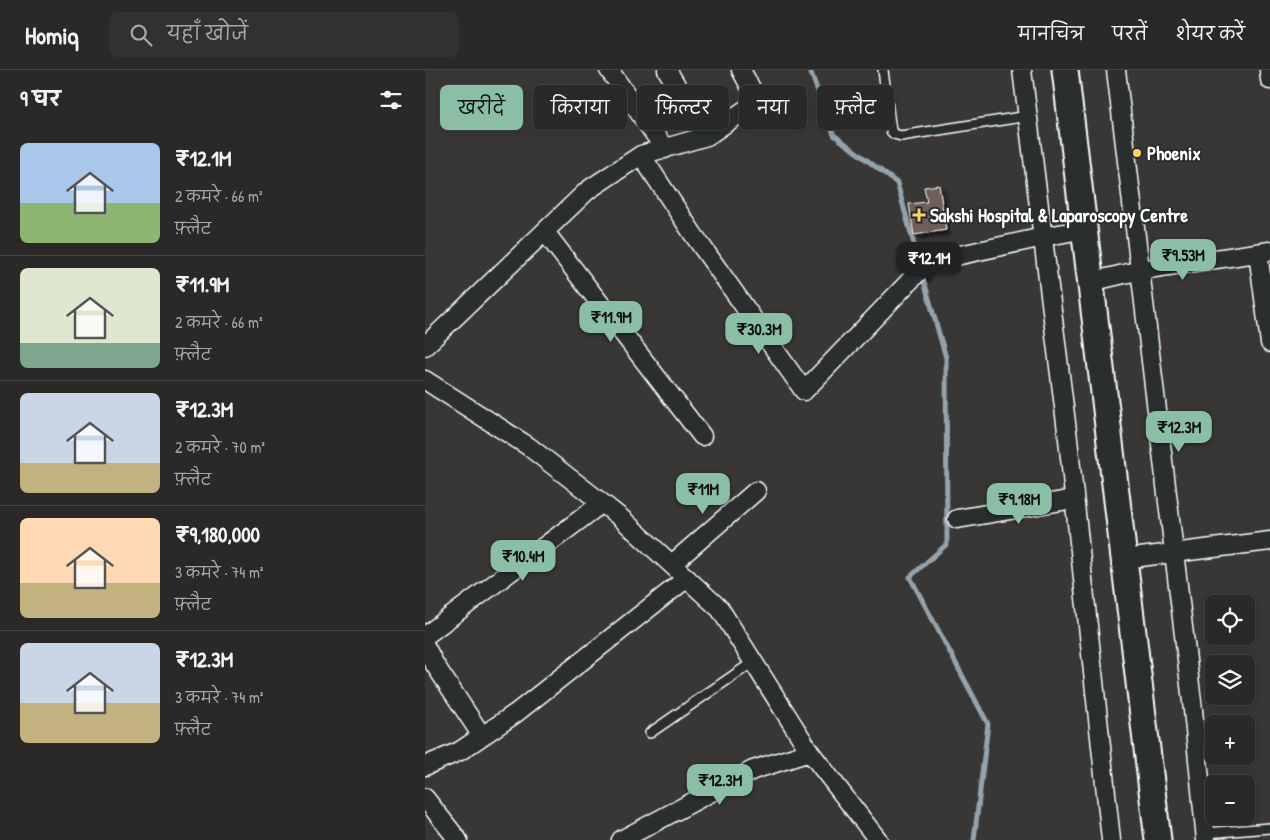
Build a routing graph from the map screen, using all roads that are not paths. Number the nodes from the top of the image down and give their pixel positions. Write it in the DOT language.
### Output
graph roads {
  1 [pos="609,70"];
  2 [pos="667,70"];
  3 [pos="741,70"];
  4 [pos="883,70"];
  5 [pos="1022,70"];
  6 [pos="1065,70"];
  7 [pos="1116,70"];
  8 [pos="1269,70"];
  9 [pos="1270,80"];
  10 [pos="1028,116"];
  11 [pos="707,136"];
  12 [pos="665,149"];
  13 [pos="641,155"];
  14 [pos="1085,229"];
  15 [pos="545,232"];
  16 [pos="1043,237"];
  17 [pos="1264,252"];
  18 [pos="1141,270"];
  19 [pos="1090,282"];
  20 [pos="1270,343"];
  21 [pos="425,346"];
  22 [pos="425,380"];
  23 [pos="702,436"];
  24 [pos="756,491"];
  25 [pos="1075,499"];
  26 [pos="602,503"];
  27 [pos="957,519"];
  28 [pos="1270,541"];
  29 [pos="1174,552"];
  30 [pos="1124,559"];
  31 [pos="672,564"];
  32 [pos="687,578"];
  33 [pos="425,636"];
  34 [pos="425,646"];
  35 [pos="753,662"];
  36 [pos="649,733"];
  37 [pos="482,736"];
  38 [pos="811,752"];
  39 [pos="425,766"];
  40 [pos="425,798"];
  41 [pos="1270,828"];
  42 [pos="1206,836"];
  43 [pos="457,840"];
  44 [pos="621,840"];
  45 [pos="878,840"];
  46 [pos="1111,840"];
  47 [pos="1157,840"];
  1 -- 12 [label="street"];
  2 -- 11 [label="street"];
  3 -- 11 [label="street"];
  4 -- 10 [label="lane"];
  5 -- 10 [label="street"];
  6 -- 14 [label="main road"];
  7 -- 18 [label="street"];
  8 -- 9 [label="street"];
  10 -- 16 [label="street"];
  11 -- 12 [label="street"];
  12 -- 13 [label="street"];
  13 -- 15 [label="street"];
  13 -- 16 [label="street"];
  14 -- 16 [label="street"];
  14 -- 19 [label="main road"];
  15 -- 21 [label="street"];
  15 -- 23 [label="street"];
  16 -- 25 [label="street"];
  17 -- 18 [label="street"];
  17 -- 20 [label="street"];
  18 -- 19 [label="street"];
  18 -- 29 [label="street"];
  19 -- 30 [label="main road"];
  22 -- 26 [label="street"];
  24 -- 31 [label="street"];
  25 -- 27 [label="street"];
  25 -- 46 [label="street"];
  26 -- 31 [label="street"];
  26 -- 33 [label="street"];
  28 -- 29 [label="street"];
  29 -- 30 [label="street"];
  29 -- 42 [label="street"];
  30 -- 47 [label="main road"];
  31 -- 32 [label="street"];
  32 -- 35 [label="street"];
  32 -- 37 [label="street"];
  34 -- 37 [label="street"];
  35 -- 36 [label="lane"];
  35 -- 38 [label="street"];
  37 -- 39 [label="street"];
  38 -- 44 [label="street"];
  38 -- 45 [label="street"];
  40 -- 43 [label="street"];
  41 -- 42 [label="lane"];
}
